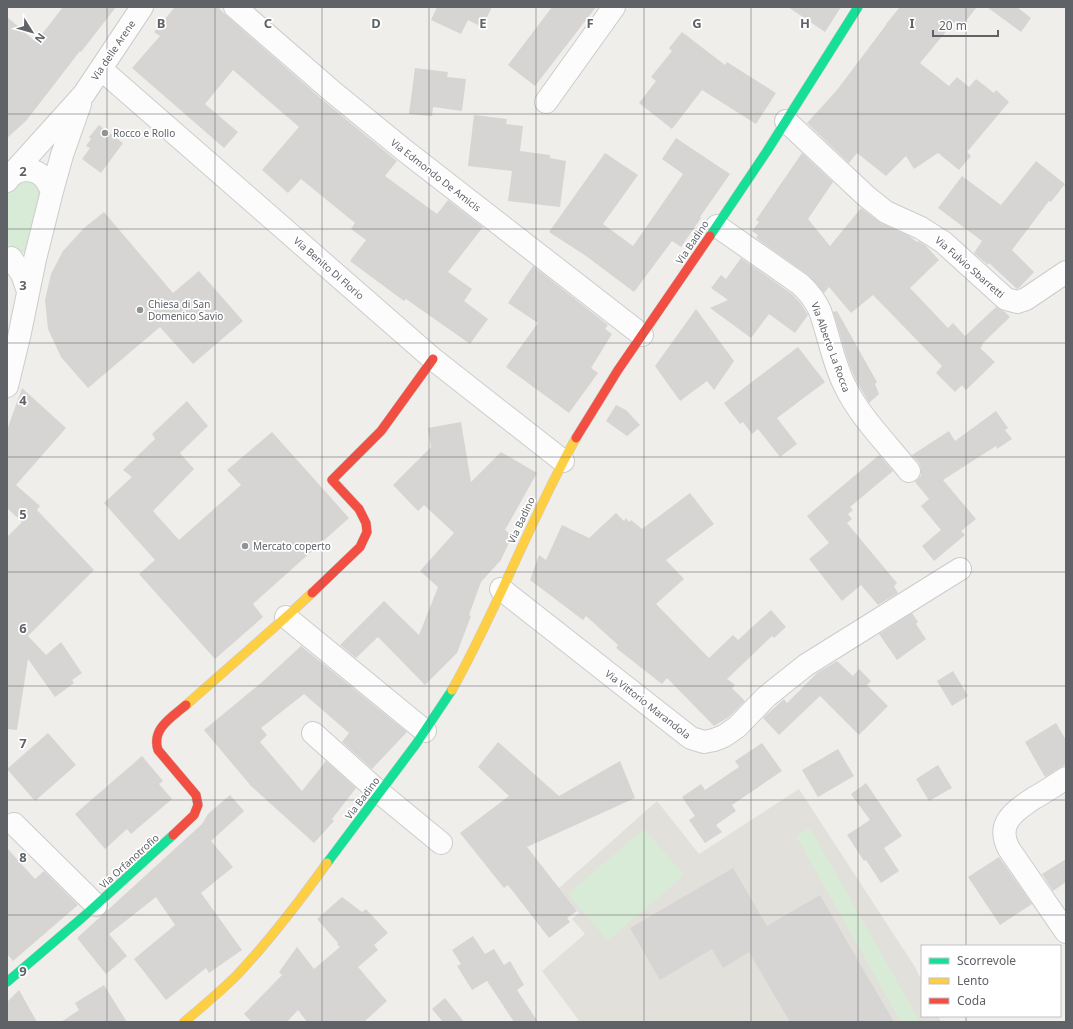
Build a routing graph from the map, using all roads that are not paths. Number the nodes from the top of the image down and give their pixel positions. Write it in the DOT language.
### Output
graph roads {
  1 [pos="142,7"];
  2 [pos="235,7"];
  3 [pos="614,7"];
  4 [pos="858,7"];
  5 [pos="100,69"];
  6 [pos="84,94"];
  7 [pos="546,102"];
  8 [pos="786,121"];
  9 [pos="8,178"];
  10 [pos="52,191"];
  11 [pos="716,226"];
  12 [pos="9,255"];
  13 [pos="34,259"];
  14 [pos="1066,272"];
  15 [pos="28,291"];
  16 [pos="642,335"];
  17 [pos="433,358"];
  18 [pos="7,386"];
  19 [pos="563,461"];
  20 [pos="910,471"];
  21 [pos="960,569"];
  22 [pos="501,589"];
  23 [pos="286,617"];
  24 [pos="425,731"];
  25 [pos="313,732"];
  26 [pos="1066,778"];
  27 [pos="379,792"];
  28 [pos="14,824"];
  29 [pos="441,842"];
  30 [pos="96,905"];
  31 [pos="1066,932"];
  32 [pos="7,981"];
  33 [pos="184,1022"];
  1 -- 5 [label="street, Via delle Arene"];
  2 -- 16 [label="street, Via Edmondo De Amicis"];
  3 -- 7 [label="street"];
  4 -- 8 [label="street, Via Badino"];
  5 -- 6 [label="street, Via delle Arene"];
  5 -- 17 [label="street, Via Benito Di Florio"];
  6 -- 9 [label="street"];
  6 -- 10 [label="street"];
  8 -- 11 [label="street, Via Badino"];
  8 -- 14 [label="street, Via Fulvio Sbarretti"];
  9 -- 10 [label="street"];
  10 -- 13 [label="street"];
  11 -- 16 [label="street, Via Badino"];
  11 -- 20 [label="street, Via Alberto La Rocca"];
  12 -- 13 [label="street"];
  12 -- 15 [label="street"];
  13 -- 15 [label="street"];
  15 -- 18 [label="street"];
  16 -- 19 [label="street, Via Badino"];
  17 -- 19 [label="street, Via Benito Di Florio"];
  17 -- 23 [label="street"];
  19 -- 22 [label="street, Via Badino"];
  21 -- 22 [label="street, Via Vittorio Marandola"];
  22 -- 24 [label="street, Via Badino"];
  23 -- 24 [label="street"];
  23 -- 30 [label="street, Via Orfanotrofio"];
  24 -- 27 [label="street, Via Badino"];
  25 -- 27 [label="street"];
  26 -- 31 [label="street"];
  27 -- 29 [label="street"];
  27 -- 33 [label="street, Via Badino"];
  28 -- 30 [label="street"];
  30 -- 32 [label="street, Via Orfanotrofio"];
}
